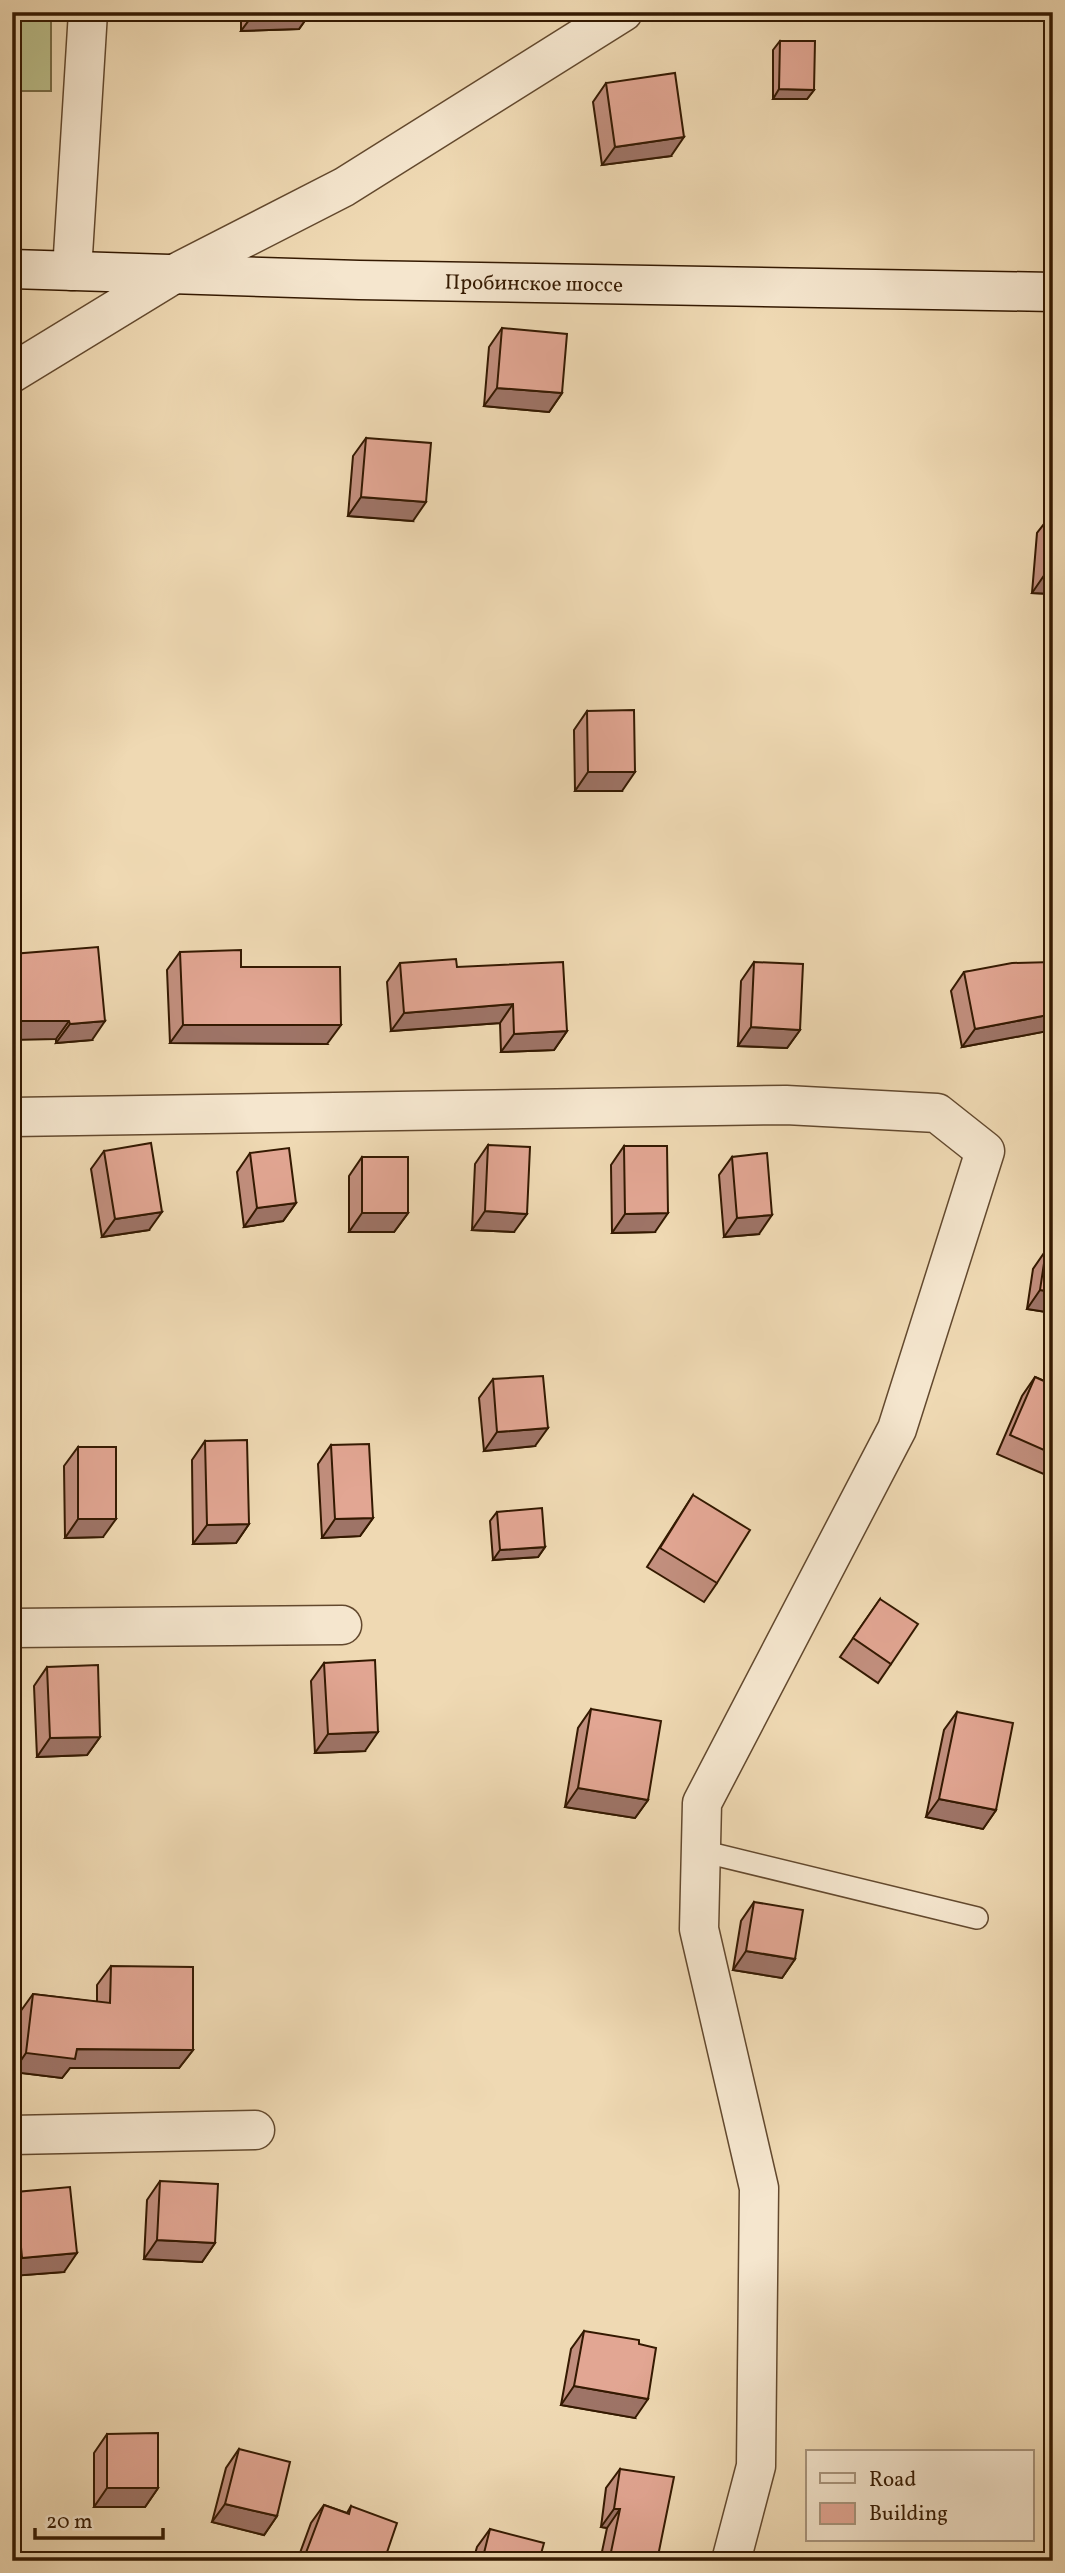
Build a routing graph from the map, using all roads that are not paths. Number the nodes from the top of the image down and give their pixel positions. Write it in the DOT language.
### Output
graph roads {
  1 [pos="88,12"];
  2 [pos="623,12"];
  3 [pos="12,269"];
  4 [pos="72,271"];
  5 [pos="174,274"];
  6 [pos="1053,292"];
  7 [pos="12,373"];
  8 [pos="12,1117"];
  9 [pos="342,1625"];
  10 [pos="12,1628"];
  11 [pos="701,1851"];
  12 [pos="977,1918"];
  13 [pos="256,2130"];
  14 [pos="12,2135"];
  15 [pos="731,2561"];
  1 -- 4 [label="street"];
  2 -- 5 [label="street"];
  3 -- 4 [label="street, Пробинское шоссе"];
  4 -- 5 [label="street, Пробинское шоссе"];
  5 -- 6 [label="street, Пробинское шоссе"];
  5 -- 7 [label="street"];
  8 -- 11 [label="street"];
  9 -- 10 [label="street"];
  11 -- 12 [label="lane"];
  11 -- 15 [label="street"];
  13 -- 14 [label="street"];
}
